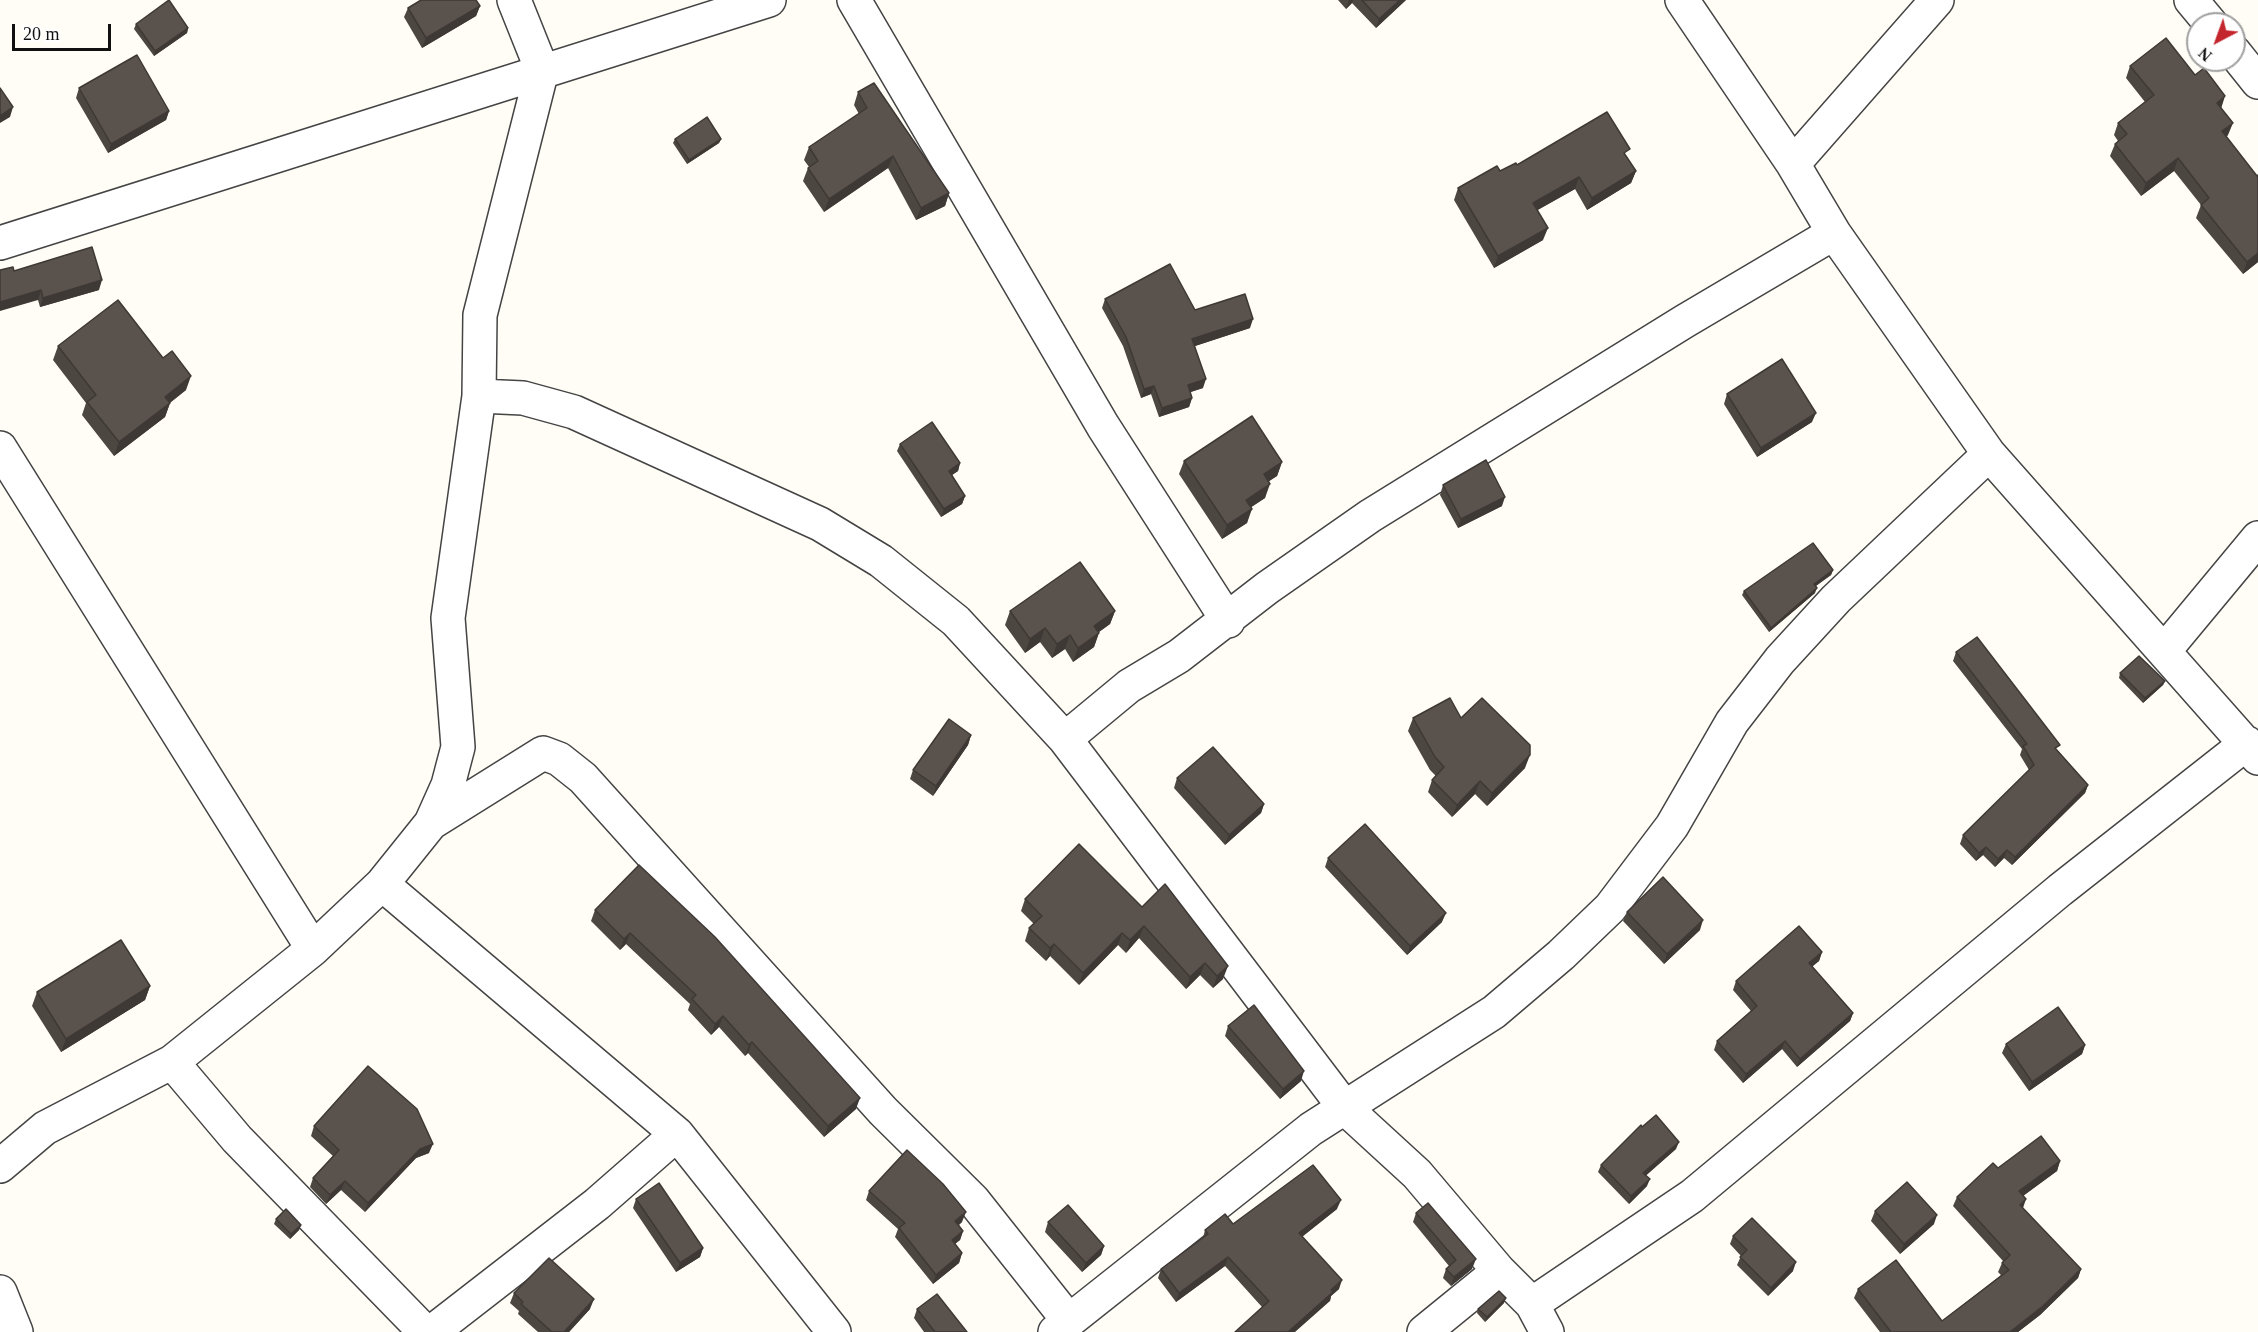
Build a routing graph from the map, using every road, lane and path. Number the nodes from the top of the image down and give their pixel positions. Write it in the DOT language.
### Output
graph roads {
  1 [pos="514,0"];
  2 [pos="769,0"];
  3 [pos="854,0"];
  4 [pos="1682,0"];
  5 [pos="1937,0"];
  6 [pos="2191,0"];
  7 [pos="2201,12"];
  8 [pos="2246,67"];
  9 [pos="542,70"];
  10 [pos="2258,82"];
  11 [pos="1794,164"];
  12 [pos="1834,233"];
  13 [pos="4,237"];
  14 [pos="479,396"];
  15 [pos="0,448"];
  16 [pos="1989,454"];
  17 [pos="2258,538"];
  18 [pos="1227,621"];
  19 [pos="2164,650"];
  20 [pos="1065,739"];
  21 [pos="2253,751"];
  22 [pos="431,823"];
  23 [pos="381,884"];
  24 [pos="313,949"];
  25 [pos="172,1062"];
  26 [pos="1345,1108"];
  27 [pos="677,1134"];
  28 [pos="0,1166"];
  29 [pos="1499,1271"];
  30 [pos="0,1292"];
  31 [pos="1539,1318"];
  32 [pos="1062,1326"];
  33 [pos="16,1332"];
  34 [pos="425,1332"];
  35 [pos="432,1332"];
  36 [pos="834,1332"];
  37 [pos="1424,1332"];
  1 -- 9 [label="street"];
  2 -- 9 [label="street"];
  3 -- 18 [label="street"];
  4 -- 11 [label="street"];
  5 -- 11 [label="street"];
  6 -- 7 [label="street"];
  8 -- 10 [label="street"];
  9 -- 13 [label="street"];
  9 -- 14 [label="street"];
  11 -- 12 [label="street"];
  12 -- 16 [label="street"];
  12 -- 18 [label="street"];
  14 -- 20 [label="street"];
  14 -- 22 [label="street"];
  15 -- 24 [label="street"];
  16 -- 19 [label="street"];
  16 -- 26 [label="street"];
  17 -- 19 [label="street"];
  18 -- 20 [label="street"];
  19 -- 21 [label="street"];
  20 -- 26 [label="street"];
  21 -- 31 [label="street"];
  22 -- 23 [label="street"];
  22 -- 32 [label="street"];
  23 -- 24 [label="street"];
  23 -- 27 [label="street"];
  24 -- 25 [label="street"];
  25 -- 28 [label="street"];
  25 -- 34 [label="street"];
  26 -- 29 [label="street"];
  26 -- 32 [label="street"];
  27 -- 35 [label="street"];
  27 -- 36 [label="street"];
  29 -- 31 [label="street"];
  29 -- 37 [label="street"];
  30 -- 33 [label="street"];
}
